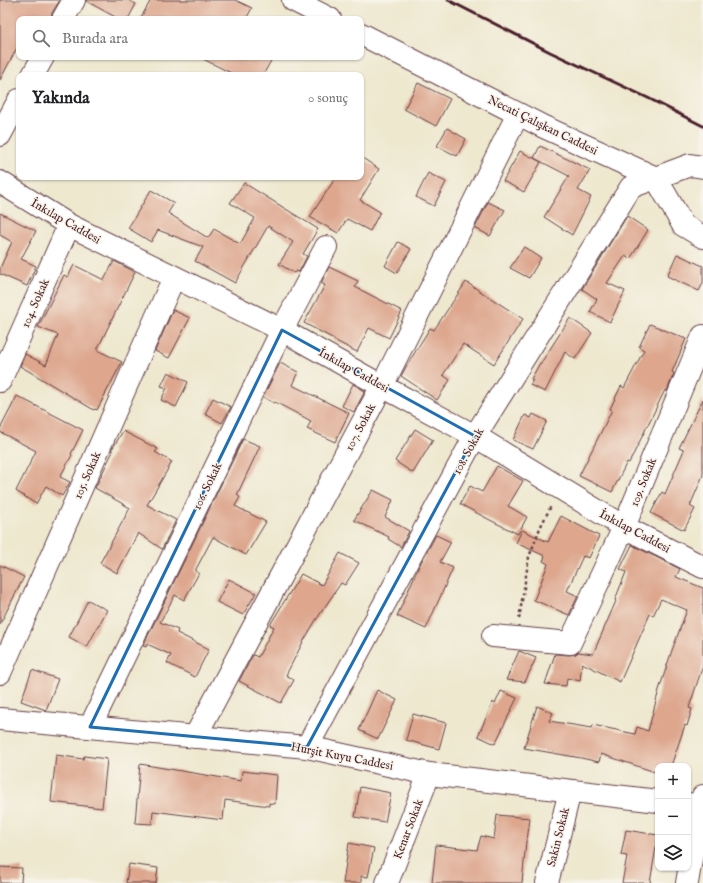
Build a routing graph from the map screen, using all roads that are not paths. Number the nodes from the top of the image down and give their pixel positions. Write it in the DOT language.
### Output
graph roads {
  1 [pos="74,0"];
  2 [pos="292,0"];
  3 [pos="65,16"];
  4 [pos="324,16"];
  5 [pos="364,36"];
  6 [pos="41,60"];
  7 [pos="35,72"];
  8 [pos="16,106"];
  9 [pos="518,114"];
  10 [pos="0,136"];
  11 [pos="703,167"];
  12 [pos="656,178"];
  13 [pos="0,182"];
  14 [pos="69,226"];
  15 [pos="703,237"];
  16 [pos="326,247"];
  17 [pos="174,278"];
  18 [pos="282,330"];
  19 [pos="703,336"];
  20 [pos="0,381"];
  21 [pos="382,386"];
  22 [pos="475,436"];
  23 [pos="624,527"];
  24 [pos="703,567"];
  25 [pos="493,636"];
  26 [pos="0,673"];
  27 [pos="0,719"];
  28 [pos="90,727"];
  29 [pos="195,737"];
  30 [pos="307,747"];
  31 [pos="429,774"];
  32 [pos="570,791"];
  33 [pos="655,801"];
  34 [pos="699,803"];
  35 [pos="387,883"];
  36 [pos="547,883"];
  37 [pos="687,883"];
  1 -- 3 [label="street"];
  2 -- 4 [label="street"];
  5 -- 9 [label="street, Necati Çalışkan Caddesi"];
  6 -- 7 [label="street"];
  8 -- 10 [label="street"];
  9 -- 12 [label="street, Necati Çalışkan Caddesi"];
  9 -- 21 [label="street, 107. Sokak"];
  11 -- 12 [label="street, 108. Sokak"];
  12 -- 15 [label="street"];
  12 -- 22 [label="street, 108. Sokak"];
  13 -- 14 [label="street, İnkılap Caddesi"];
  14 -- 17 [label="street, İnkılap Caddesi"];
  14 -- 20 [label="street, 104. Sokak"];
  16 -- 18 [label="street, 106. Sokak"];
  17 -- 18 [label="street, İnkılap Caddesi"];
  17 -- 26 [label="street, 105. Sokak"];
  18 -- 21 [label="street, İnkılap Caddesi"];
  18 -- 28 [label="street, 106. Sokak"];
  19 -- 23 [label="street, 109. Sokak"];
  21 -- 22 [label="street, İnkılap Caddesi"];
  21 -- 29 [label="street, 107. Sokak"];
  22 -- 23 [label="street, İnkılap Caddesi"];
  22 -- 30 [label="street, 108. Sokak"];
  23 -- 24 [label="street, İnkılap Caddesi"];
  23 -- 25 [label="street, 109. Sokak"];
  27 -- 28 [label="street, Hurşit Kuyu Caddesi"];
  28 -- 29 [label="street, Hurşit Kuyu Caddesi"];
  29 -- 30 [label="street, Hurşit Kuyu Caddesi"];
  30 -- 31 [label="street, Hurşit Kuyu Caddesi"];
  31 -- 32 [label="street, Hurşit Kuyu Caddesi"];
  31 -- 35 [label="street, Kenar Sokak"];
  32 -- 33 [label="street, Hurşit Kuyu Caddesi"];
  32 -- 36 [label="street, Sakin Sokak"];
  34 -- 37 [label="street"];
}
